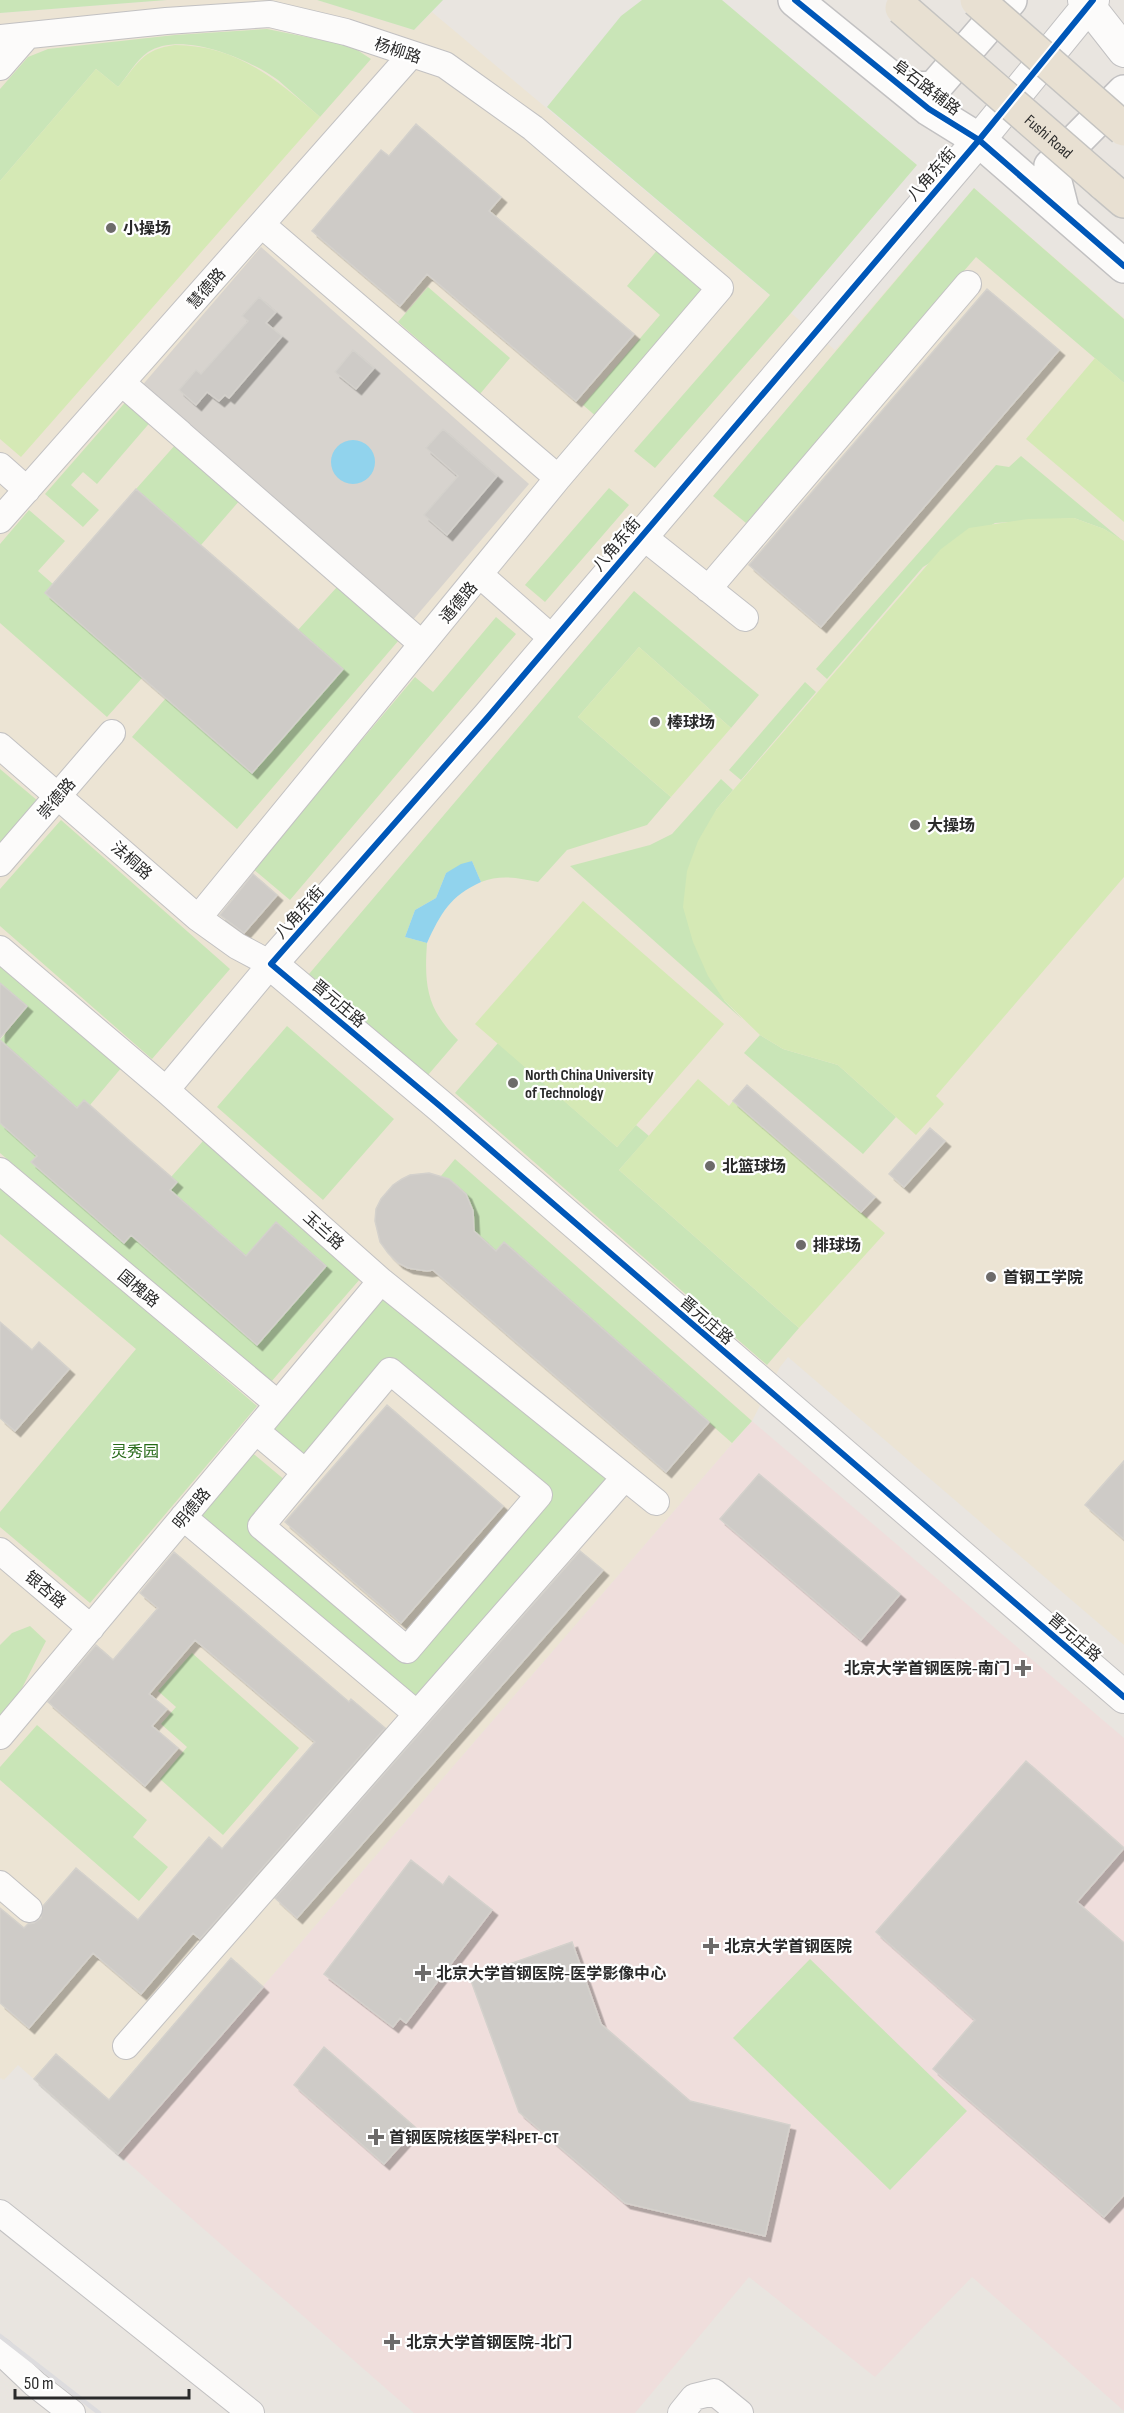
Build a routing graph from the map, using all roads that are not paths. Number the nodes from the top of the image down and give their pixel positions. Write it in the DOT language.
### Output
graph roads {
  1 [pos="795,0"];
  2 [pos="977,0"];
  3 [pos="1010,0"];
  4 [pos="1088,2"];
  5 [pos="898,4"];
  6 [pos="27,36"];
  7 [pos="0,38"];
  8 [pos="1124,51"];
  9 [pos="411,55"];
  10 [pos="0,67"];
  11 [pos="906,89"];
  12 [pos="1124,92"];
  13 [pos="1124,129"];
  14 [pos="979,140"];
  15 [pos="1113,192"];
  16 [pos="1063,213"];
  17 [pos="261,225"];
  18 [pos="1124,266"];
  19 [pos="968,285"];
  20 [pos="720,288"];
  21 [pos="122,383"];
  22 [pos="180,433"];
  23 [pos="0,466"];
  24 [pos="558,478"];
  25 [pos="27,490"];
  26 [pos="0,520"];
  27 [pos="641,535"];
  28 [pos="480,575"];
  29 [pos="708,589"];
  30 [pos="745,618"];
  31 [pos="553,639"];
  32 [pos="422,644"];
  33 [pos="112,733"];
  34 [pos="0,746"];
  35 [pos="58,796"];
  36 [pos="0,863"];
  37 [pos="198,918"];
  38 [pos="0,949"];
  39 [pos="272,964"];
  40 [pos="166,1090"];
  41 [pos="0,1171"];
  42 [pos="381,1281"];
  43 [pos="278,1404"];
  44 [pos="256,1431"];
  45 [pos="305,1473"];
  46 [pos="625,1477"];
  47 [pos="656,1503"];
  48 [pos="183,1517"];
  49 [pos="0,1551"];
  50 [pos="91,1628"];
  51 [pos="1124,1697"];
  52 [pos="417,1714"];
  53 [pos="0,1736"];
  54 [pos="0,1884"];
  55 [pos="29,1909"];
  56 [pos="126,2046"];
  57 [pos="0,2213"];
  58 [pos="0,2351"];
  59 [pos="72,2413"];
  60 [pos="251,2413"];
  61 [pos="681,2413"];
  62 [pos="740,2413"];
  1 -- 11 [label="main road, 阜石路辅路"];
  2 -- 13 [label="highway, bridge"];
  3 -- 11 [label="main road"];
  4 -- 8 [label="street"];
  4 -- 14 [label="street, 八角东街"];
  5 -- 15 [label="highway, Fushi Road, bridge"];
  6 -- 7 [label="street, 杨柳路"];
  6 -- 9 [label="street, 杨柳路"];
  6 -- 10 [label="street"];
  9 -- 17 [label="street, 慧德路"];
  9 -- 20 [label="street, 杨柳路"];
  11 -- 14 [label="main road, 阜石路辅路"];
  12 -- 16 [label="main road"];
  14 -- 16 [label="main road, 阜石路辅路"];
  14 -- 27 [label="street, 八角东街"];
  16 -- 18 [label="main road, 阜石路辅路"];
  17 -- 21 [label="street, 慧德路"];
  17 -- 24 [label="street"];
  19 -- 29 [label="street"];
  20 -- 24 [label="street, 通德路"];
  21 -- 22 [label="street"];
  21 -- 25 [label="street, 慧德路"];
  21 -- 32 [label="street"];
  23 -- 25 [label="street"];
  24 -- 28 [label="street, 通德路"];
  25 -- 26 [label="street, 慧德路"];
  27 -- 29 [label="street"];
  27 -- 31 [label="street, 八角东街"];
  28 -- 31 [label="street"];
  28 -- 32 [label="street, 通德路"];
  29 -- 30 [label="street"];
  31 -- 39 [label="street, 八角东街"];
  32 -- 37 [label="street, 通德路"];
  33 -- 35 [label="street, 崇德路"];
  34 -- 35 [label="street, 法桐路"];
  35 -- 36 [label="street, 崇德路"];
  35 -- 37 [label="street, 法桐路"];
  37 -- 39 [label="street, 法桐路"];
  38 -- 40 [label="street, 玉兰路"];
  39 -- 40 [label="street"];
  39 -- 51 [label="street, 晋元庄路"];
  40 -- 42 [label="street, 玉兰路"];
  41 -- 43 [label="street, 国槐路"];
  42 -- 43 [label="street, 明德路"];
  42 -- 46 [label="street, 玉兰路"];
  43 -- 44 [label="street, 明德路"];
  44 -- 45 [label="street"];
  44 -- 48 [label="street, 明德路"];
  45 -- 45 [label="street"];
  46 -- 47 [label="street, 玉兰路"];
  46 -- 52 [label="street"];
  48 -- 50 [label="street, 明德路"];
  48 -- 52 [label="street"];
  49 -- 50 [label="street, 银杏路"];
  50 -- 53 [label="street, 明德路"];
  52 -- 56 [label="street"];
  54 -- 55 [label="street"];
  57 -- 60 [label="street"];
  58 -- 59 [label="street"];
  61 -- 62 [label="street"];
}
